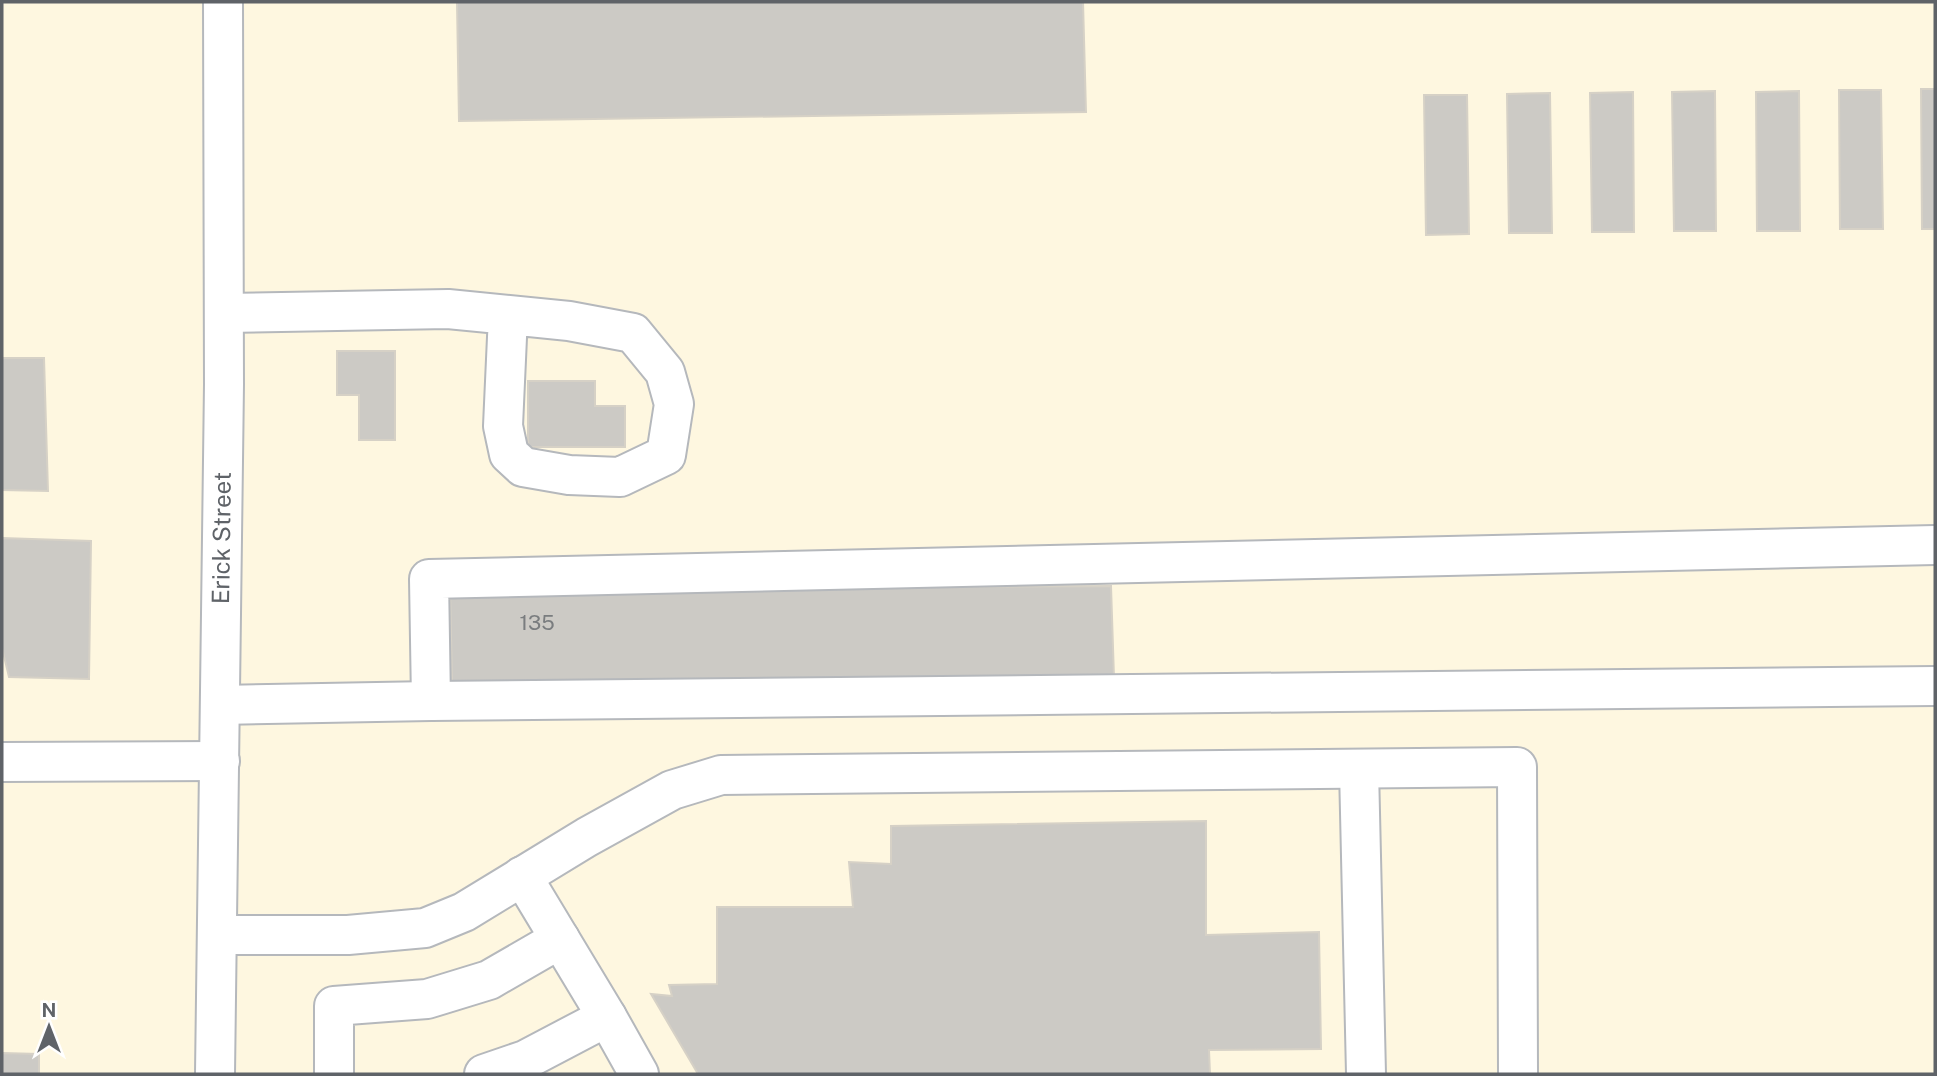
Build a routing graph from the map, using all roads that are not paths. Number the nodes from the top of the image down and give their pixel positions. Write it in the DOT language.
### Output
graph roads {
  1 [pos="223,2"];
  2 [pos="224,313"];
  3 [pos="508,315"];
  4 [pos="1935,545"];
  5 [pos="1935,686"];
  6 [pos="431,701"];
  7 [pos="220,705"];
  8 [pos="220,761"];
  9 [pos="2,762"];
  10 [pos="1359,769"];
  11 [pos="522,876"];
  12 [pos="218,935"];
  13 [pos="560,939"];
  14 [pos="607,1017"];
  15 [pos="215,1074"];
  16 [pos="334,1074"];
  17 [pos="484,1074"];
  18 [pos="639,1074"];
  19 [pos="1366,1074"];
  20 [pos="1518,1074"];
  1 -- 2 [label="street, Erick Street"];
  2 -- 3 [label="street"];
  2 -- 7 [label="street, Erick Street"];
  3 -- 3 [label="street"];
  4 -- 6 [label="street"];
  5 -- 6 [label="street"];
  6 -- 7 [label="street"];
  7 -- 8 [label="street, Erick Street"];
  8 -- 9 [label="street"];
  8 -- 12 [label="street, Erick Street"];
  10 -- 11 [label="street"];
  10 -- 19 [label="street"];
  10 -- 20 [label="street"];
  11 -- 12 [label="street"];
  11 -- 13 [label="street"];
  12 -- 15 [label="street, Erick Street"];
  13 -- 14 [label="street"];
  13 -- 16 [label="street"];
  14 -- 17 [label="street"];
  14 -- 18 [label="street"];
}
